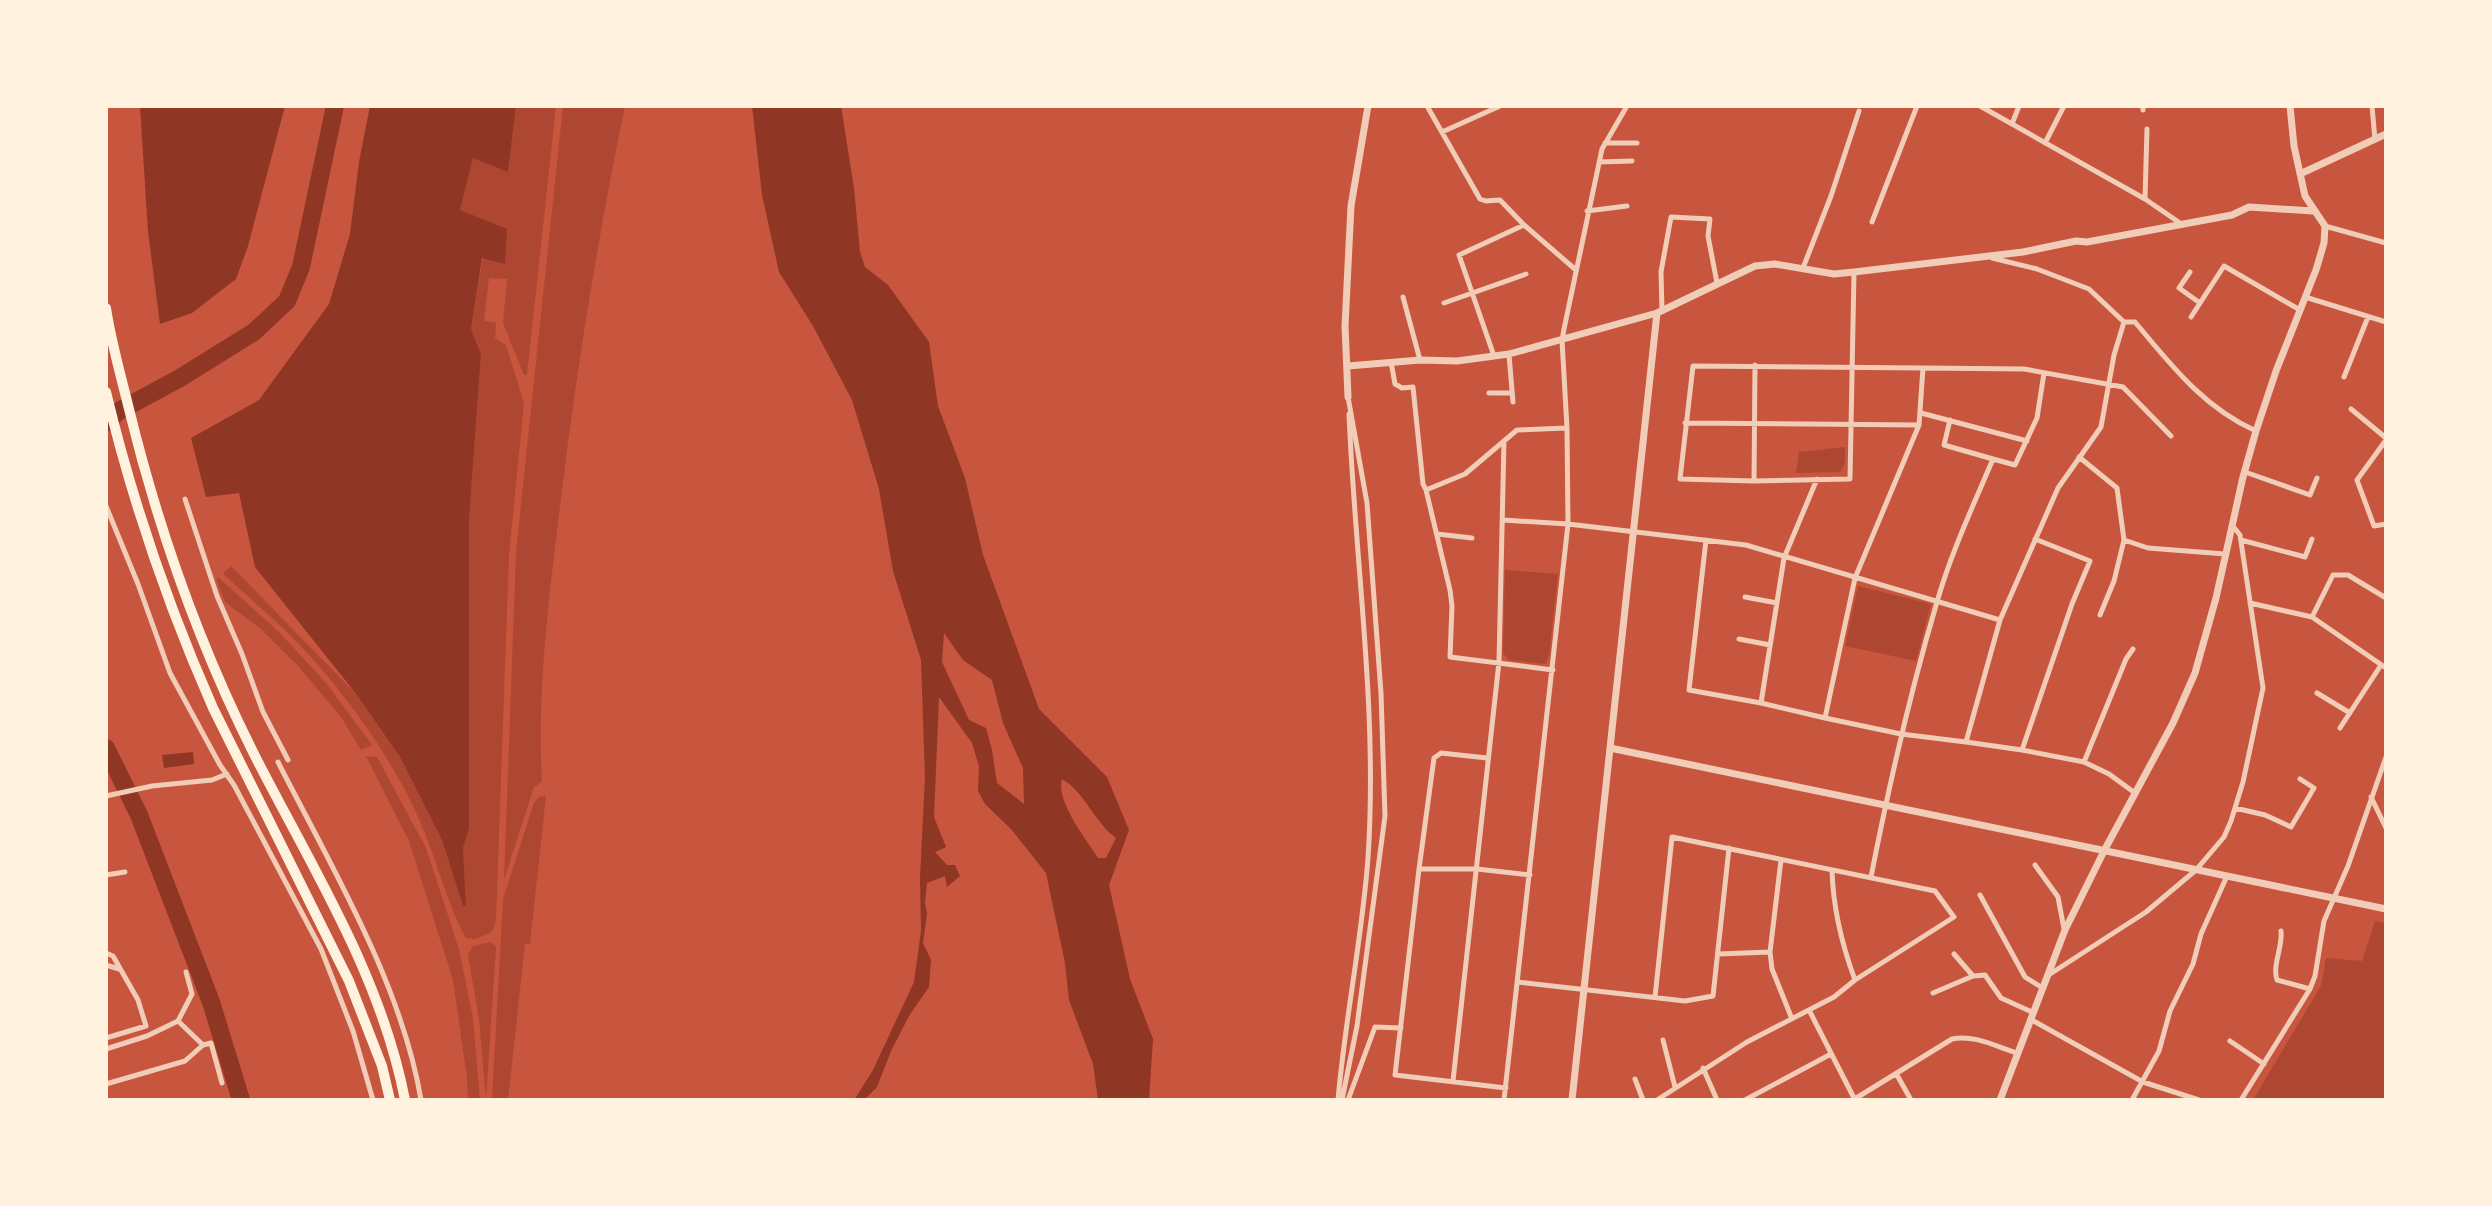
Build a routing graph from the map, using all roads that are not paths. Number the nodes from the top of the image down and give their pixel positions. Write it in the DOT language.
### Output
graph roads {
  1 [pos="1368,106"];
  2 [pos="1427,106"];
  3 [pos="1500,106"];
  4 [pos="1627,106"];
  5 [pos="1917,106"];
  6 [pos="1980,106"];
  7 [pos="2019,106"];
  8 [pos="2064,106"];
  9 [pos="2290,106"];
  10 [pos="2372,106"];
  11 [pos="1859,111"];
  12 [pos="2012,124"];
  13 [pos="2147,129"];
  14 [pos="1442,132"];
  15 [pos="2386,134"];
  16 [pos="2375,140"];
  17 [pos="1605,143"];
  18 [pos="1637,143"];
  19 [pos="2045,143"];
  20 [pos="1632,161"];
  21 [pos="1599,162"];
  22 [pos="2300,174"];
  23 [pos="2145,199"];
  24 [pos="1627,206"];
  25 [pos="1587,211"];
  26 [pos="2313,211"];
  27 [pos="1872,222"];
  28 [pos="2180,223"];
  29 [pos="1524,225"];
  30 [pos="2325,226"];
  31 [pos="2386,243"];
  32 [pos="1988,256"];
  33 [pos="1803,268"];
  34 [pos="1576,270"];
  35 [pos="1854,272"];
  36 [pos="2190,272"];
  37 [pos="1526,274"];
  38 [pos="1717,283"];
  39 [pos="1471,292"];
  40 [pos="1403,297"];
  41 [pos="2305,297"];
  42 [pos="1444,303"];
  43 [pos="2200,303"];
  44 [pos="106,308"];
  45 [pos="2300,310"];
  46 [pos="1660,312"];
  47 [pos="2191,317"];
  48 [pos="2368,317"];
  49 [pos="2124,322"];
  50 [pos="2386,322"];
  51 [pos="1562,340"];
  52 [pos="1509,354"];
  53 [pos="1494,356"];
  54 [pos="1420,360"];
  55 [pos="1391,362"];
  56 [pos="1755,365"];
  57 [pos="1852,365"];
  58 [pos="1348,366"];
  59 [pos="1923,368"];
  60 [pos="2044,373"];
  61 [pos="2344,377"];
  62 [pos="2110,384"];
  63 [pos="106,392"];
  64 [pos="1489,393"];
  65 [pos="1512,393"];
  66 [pos="1348,397"];
  67 [pos="1513,402"];
  68 [pos="2351,409"];
  69 [pos="1921,413"];
  70 [pos="1950,420"];
  71 [pos="1853,422"];
  72 [pos="1685,423"];
  73 [pos="1754,423"];
  74 [pos="1919,425"];
  75 [pos="1567,428"];
  76 [pos="2256,431"];
  77 [pos="2171,436"];
  78 [pos="2386,439"];
  79 [pos="1504,441"];
  80 [pos="2027,441"];
  81 [pos="2079,457"];
  82 [pos="1993,459"];
  83 [pos="2245,472"];
  84 [pos="2317,478"];
  85 [pos="1817,479"];
  86 [pos="1754,481"];
  87 [pos="1426,490"];
  88 [pos="185,499"];
  89 [pos="106,506"];
  90 [pos="1503,520"];
  91 [pos="1568,524"];
  92 [pos="2386,524"];
  93 [pos="2232,525"];
  94 [pos="1634,532"];
  95 [pos="1437,534"];
  96 [pos="1472,538"];
  97 [pos="2035,539"];
  98 [pos="2312,539"];
  99 [pos="1706,540"];
  100 [pos="2124,540"];
  101 [pos="2241,540"];
  102 [pos="2225,554"];
  103 [pos="1784,558"];
  104 [pos="1855,578"];
  105 [pos="1745,597"];
  106 [pos="2386,598"];
  107 [pos="1937,601"];
  108 [pos="1777,603"];
  109 [pos="2250,603"];
  110 [pos="2100,615"];
  111 [pos="2309,616"];
  112 [pos="2000,620"];
  113 [pos="1739,639"];
  114 [pos="1770,645"];
  115 [pos="2133,649"];
  116 [pos="1499,662"];
  117 [pos="2384,666"];
  118 [pos="1553,670"];
  119 [pos="2317,693"];
  120 [pos="1761,703"];
  121 [pos="2350,713"];
  122 [pos="1825,718"];
  123 [pos="2340,728"];
  124 [pos="1901,734"];
  125 [pos="1966,742"];
  126 [pos="1610,748"];
  127 [pos="2022,750"];
  128 [pos="2386,757"];
  129 [pos="1487,758"];
  130 [pos="288,760"];
  131 [pos="278,762"];
  132 [pos="2084,762"];
  133 [pos="227,774"];
  134 [pos="2300,779"];
  135 [pos="2135,793"];
  136 [pos="106,796"];
  137 [pos="2371,797"];
  138 [pos="1885,806"];
  139 [pos="2235,808"];
  140 [pos="2386,828"];
  141 [pos="1729,848"];
  142 [pos="2104,851"];
  143 [pos="1781,860"];
  144 [pos="2035,865"];
  145 [pos="1419,869"];
  146 [pos="1477,869"];
  147 [pos="1832,870"];
  148 [pos="2196,870"];
  149 [pos="125,872"];
  150 [pos="106,874"];
  151 [pos="1530,875"];
  152 [pos="2227,876"];
  153 [pos="1871,877"];
  154 [pos="1980,895"];
  155 [pos="2334,898"];
  156 [pos="2386,909"];
  157 [pos="2065,930"];
  158 [pos="2281,931"];
  159 [pos="1770,952"];
  160 [pos="106,953"];
  161 [pos="1718,954"];
  162 [pos="1954,954"];
  163 [pos="106,965"];
  164 [pos="119,969"];
  165 [pos="186,972"];
  166 [pos="1973,976"];
  167 [pos="2046,977"];
  168 [pos="1855,980"];
  169 [pos="1518,982"];
  170 [pos="2041,987"];
  171 [pos="1584,989"];
  172 [pos="2310,989"];
  173 [pos="1933,993"];
  174 [pos="1655,997"];
  175 [pos="1809,1010"];
  176 [pos="2031,1016"];
  177 [pos="1792,1019"];
  178 [pos="180,1023"];
  179 [pos="1401,1028"];
  180 [pos="106,1038"];
  181 [pos="1663,1040"];
  182 [pos="2230,1041"];
  183 [pos="201,1044"];
  184 [pos="106,1049"];
  185 [pos="2017,1053"];
  186 [pos="1831,1054"];
  187 [pos="2264,1064"];
  188 [pos="1703,1068"];
  189 [pos="1897,1075"];
  190 [pos="1635,1079"];
  191 [pos="1453,1081"];
  192 [pos="2143,1082"];
  193 [pos="222,1083"];
  194 [pos="106,1084"];
  195 [pos="1675,1087"];
  196 [pos="1506,1088"];
  197 [pos="373,1100"];
  198 [pos="390,1100"];
  199 [pos="405,1100"];
  200 [pos="421,1100"];
  201 [pos="1343,1100"];
  202 [pos="1504,1100"];
  203 [pos="1572,1100"];
  204 [pos="1643,1100"];
  205 [pos="1657,1100"];
  206 [pos="1717,1100"];
  207 [pos="1745,1100"];
  208 [pos="1854,1100"];
  209 [pos="1911,1100"];
  210 [pos="2000,1100"];
  211 [pos="2132,1100"];
  212 [pos="2199,1100"];
  213 [pos="2241,1100"];
  1 -- 58 [label="street"];
  2 -- 14 [label="street"];
  3 -- 14 [label="street"];
  4 -- 17 [label="street"];
  5 -- 27 [label="street"];
  6 -- 12 [label="street"];
  7 -- 12 [label="street"];
  8 -- 19 [label="street"];
  9 -- 22 [label="street"];
  10 -- 16 [label="street"];
  11 -- 33 [label="street"];
  12 -- 19 [label="street"];
  13 -- 23 [label="street"];
  14 -- 29 [label="street"];
  15 -- 16 [label="street"];
  16 -- 22 [label="street"];
  17 -- 18 [label="street"];
  17 -- 21 [label="street"];
  19 -- 23 [label="street"];
  20 -- 21 [label="street"];
  21 -- 25 [label="street"];
  22 -- 26 [label="street"];
  23 -- 28 [label="street"];
  24 -- 25 [label="street"];
  25 -- 34 [label="street"];
  26 -- 28 [label="street"];
  26 -- 30 [label="street"];
  28 -- 32 [label="street"];
  29 -- 34 [label="street"];
  29 -- 39 [label="street"];
  30 -- 31 [label="street"];
  30 -- 41 [label="street"];
  32 -- 35 [label="street"];
  32 -- 49 [label="street"];
  33 -- 35 [label="street"];
  33 -- 38 [label="street"];
  34 -- 51 [label="street"];
  35 -- 57 [label="street"];
  36 -- 43 [label="street"];
  37 -- 39 [label="street"];
  38 -- 46 [label="street"];
  38 -- 46 [label="street"];
  39 -- 42 [label="street"];
  39 -- 53 [label="street"];
  40 -- 54 [label="street"];
  41 -- 45 [label="street"];
  41 -- 48 [label="street"];
  43 -- 45 [label="street"];
  43 -- 47 [label="street"];
  44 -- 199 [label="highway"];
  45 -- 76 [label="street"];
  46 -- 51 [label="street"];
  46 -- 94 [label="street"];
  48 -- 50 [label="street"];
  48 -- 61 [label="street"];
  49 -- 62 [label="street"];
  49 -- 76 [label="street"];
  51 -- 52 [label="street"];
  51 -- 75 [label="street"];
  52 -- 53 [label="street"];
  52 -- 65 [label="street"];
  53 -- 54 [label="street"];
  54 -- 55 [label="street"];
  55 -- 58 [label="street"];
  55 -- 87 [label="street"];
  56 -- 57 [label="street"];
  56 -- 72 [label="street"];
  56 -- 73 [label="street"];
  57 -- 59 [label="street"];
  57 -- 71 [label="street"];
  58 -- 66 [label="street"];
  59 -- 60 [label="street"];
  59 -- 69 [label="street"];
  60 -- 62 [label="street"];
  60 -- 80 [label="street"];
  62 -- 77 [label="street"];
  62 -- 81 [label="street"];
  63 -- 198 [label="highway"];
  64 -- 65 [label="street"];
  65 -- 67 [label="street"];
  66 -- 201 [label="street"];
  66 -- 201 [label="street"];
  68 -- 78 [label="street"];
  69 -- 70 [label="street"];
  69 -- 74 [label="street"];
  70 -- 80 [label="street"];
  70 -- 82 [label="street"];
  71 -- 73 [label="street"];
  71 -- 74 [label="street"];
  71 -- 85 [label="street"];
  72 -- 73 [label="street"];
  72 -- 86 [label="street"];
  73 -- 86 [label="street"];
  74 -- 104 [label="street"];
  75 -- 79 [label="street"];
  75 -- 91 [label="street"];
  76 -- 83 [label="street"];
  78 -- 92 [label="street"];
  79 -- 87 [label="street"];
  79 -- 90 [label="street"];
  80 -- 82 [label="street"];
  81 -- 97 [label="street"];
  81 -- 100 [label="street"];
  82 -- 107 [label="street"];
  83 -- 84 [label="street"];
  83 -- 93 [label="street"];
  85 -- 86 [label="street"];
  85 -- 103 [label="street"];
  87 -- 95 [label="street"];
  88 -- 130 [label="street"];
  89 -- 133 [label="street"];
  90 -- 91 [label="street"];
  90 -- 116 [label="street"];
  91 -- 94 [label="street"];
  91 -- 118 [label="street"];
  93 -- 101 [label="street"];
  93 -- 102 [label="street"];
  94 -- 99 [label="street"];
  94 -- 126 [label="street"];
  95 -- 96 [label="street"];
  95 -- 116 [label="street"];
  97 -- 112 [label="street"];
  97 -- 127 [label="street"];
  98 -- 101 [label="street"];
  99 -- 103 [label="street"];
  99 -- 120 [label="street"];
  100 -- 102 [label="street"];
  100 -- 110 [label="street"];
  101 -- 109 [label="street"];
  102 -- 135 [label="street"];
  103 -- 104 [label="street"];
  103 -- 108 [label="street"];
  104 -- 107 [label="street"];
  104 -- 122 [label="street"];
  105 -- 108 [label="street"];
  106 -- 111 [label="street"];
  107 -- 112 [label="street"];
  107 -- 124 [label="street"];
  108 -- 114 [label="street"];
  109 -- 111 [label="street"];
  109 -- 139 [label="street"];
  111 -- 117 [label="street"];
  112 -- 125 [label="street"];
  113 -- 114 [label="street"];
  114 -- 120 [label="street"];
  115 -- 132 [label="street"];
  116 -- 118 [label="street"];
  116 -- 129 [label="street"];
  117 -- 121 [label="street"];
  118 -- 151 [label="street"];
  119 -- 121 [label="street"];
  120 -- 122 [label="street"];
  121 -- 123 [label="street"];
  122 -- 124 [label="street"];
  124 -- 125 [label="street"];
  124 -- 138 [label="street"];
  125 -- 127 [label="street"];
  126 -- 138 [label="street"];
  126 -- 171 [label="street"];
  127 -- 132 [label="street"];
  128 -- 137 [label="street"];
  129 -- 145 [label="street"];
  129 -- 146 [label="street"];
  131 -- 200 [label="street"];
  132 -- 135 [label="street"];
  133 -- 136 [label="street"];
  133 -- 197 [label="street"];
  134 -- 139 [label="street"];
  135 -- 142 [label="street"];
  137 -- 140 [label="street"];
  137 -- 155 [label="street"];
  138 -- 142 [label="street"];
  138 -- 153 [label="street"];
  139 -- 148 [label="street"];
  141 -- 143 [label="street"];
  141 -- 161 [label="street"];
  141 -- 174 [label="street"];
  142 -- 148 [label="street"];
  142 -- 157 [label="street"];
  143 -- 147 [label="street"];
  143 -- 159 [label="street"];
  144 -- 157 [label="street"];
  145 -- 146 [label="street"];
  145 -- 179 [label="street"];
  146 -- 151 [label="street"];
  146 -- 191 [label="street"];
  147 -- 153 [label="street"];
  147 -- 168 [label="street"];
  148 -- 152 [label="street"];
  148 -- 167 [label="street"];
  149 -- 150 [label="street"];
  151 -- 169 [label="street"];
  152 -- 155 [label="street"];
  152 -- 192 [label="street"];
  153 -- 168 [label="street"];
  154 -- 170 [label="street"];
  155 -- 156 [label="street"];
  155 -- 172 [label="street"];
  157 -- 167 [label="street"];
  158 -- 172 [label="street"];
  159 -- 161 [label="street"];
  159 -- 177 [label="street"];
  160 -- 164 [label="street"];
  161 -- 174 [label="street"];
  162 -- 166 [label="street"];
  163 -- 164 [label="street"];
  164 -- 180 [label="street"];
  165 -- 178 [label="street"];
  166 -- 173 [label="street"];
  166 -- 176 [label="street"];
  167 -- 170 [label="street"];
  168 -- 175 [label="street"];
  169 -- 171 [label="street"];
  169 -- 196 [label="street"];
  170 -- 176 [label="street"];
  171 -- 174 [label="street"];
  171 -- 203 [label="street"];
  172 -- 187 [label="street"];
  175 -- 177 [label="street"];
  175 -- 186 [label="street"];
  176 -- 185 [label="street"];
  176 -- 192 [label="street"];
  177 -- 188 [label="street"];
  178 -- 183 [label="street"];
  178 -- 184 [label="street"];
  179 -- 191 [label="street"];
  179 -- 201 [label="street"];
  181 -- 195 [label="street"];
  182 -- 187 [label="street"];
  183 -- 193 [label="street"];
  183 -- 194 [label="street"];
  185 -- 189 [label="street"];
  185 -- 210 [label="street"];
  186 -- 207 [label="street"];
  186 -- 208 [label="street"];
  187 -- 213 [label="street"];
  188 -- 195 [label="street"];
  188 -- 206 [label="street"];
  189 -- 208 [label="street"];
  189 -- 209 [label="street"];
  190 -- 204 [label="street"];
  191 -- 196 [label="street"];
  192 -- 211 [label="street"];
  192 -- 212 [label="street"];
  195 -- 205 [label="street"];
  196 -- 202 [label="street"];
}
